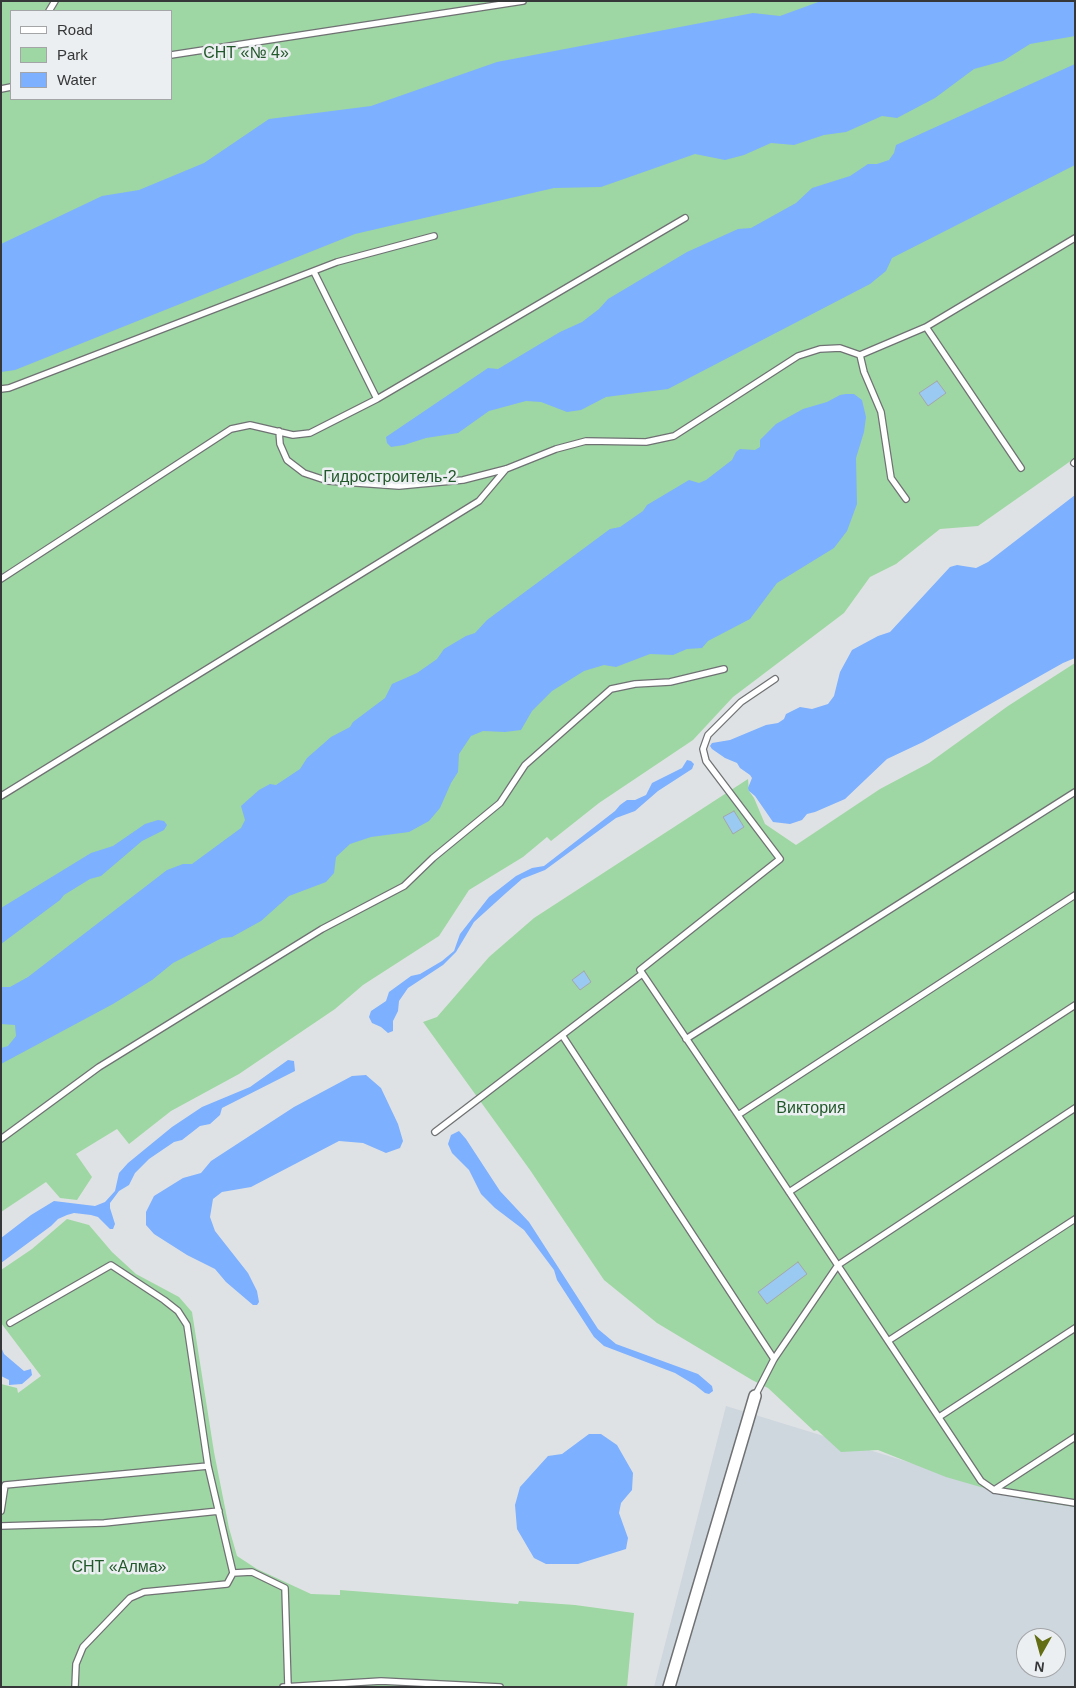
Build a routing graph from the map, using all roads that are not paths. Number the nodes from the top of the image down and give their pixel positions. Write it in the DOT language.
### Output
graph roads {
  1 [pos="523,1"];
  2 [pos="172,55"];
  3 [pos="685,218"];
  4 [pos="434,236"];
  5 [pos="1075,238"];
  6 [pos="314,272"];
  7 [pos="926,327"];
  8 [pos="860,355"];
  9 [pos="1,389"];
  10 [pos="377,399"];
  11 [pos="279,431"];
  12 [pos="1020,468"];
  13 [pos="506,469"];
  14 [pos="906,499"];
  15 [pos="1,579"];
  16 [pos="724,669"];
  17 [pos="775,680"];
  18 [pos="1075,792"];
  19 [pos="1,796"];
  20 [pos="1075,895"];
  21 [pos="642,974"];
  22 [pos="1075,1005"];
  23 [pos="562,1035"];
  24 [pos="686,1039"];
  25 [pos="1075,1108"];
  26 [pos="738,1115"];
  27 [pos="435,1132"];
  28 [pos="1,1139"];
  29 [pos="790,1192"];
  30 [pos="1075,1220"];
  31 [pos="838,1265"];
  32 [pos="10,1323"];
  33 [pos="1075,1328"];
  34 [pos="888,1341"];
  35 [pos="774,1359"];
  36 [pos="755,1396"];
  37 [pos="939,1417"];
  38 [pos="1075,1437"];
  39 [pos="208,1466"];
  40 [pos="994,1490"];
  41 [pos="1075,1503"];
  42 [pos="1,1511"];
  43 [pos="218,1511"];
  44 [pos="1,1526"];
  45 [pos="233,1573"];
  46 [pos="288,1686"];
  47 [pos="75,1687"];
  48 [pos="283,1687"];
  49 [pos="500,1687"];
  50 [pos="669,1687"];
  1 -- 2 [label="lane"];
  3 -- 10 [label="lane"];
  4 -- 6 [label="lane"];
  5 -- 7 [label="lane"];
  6 -- 9 [label="lane"];
  6 -- 10 [label="lane"];
  7 -- 8 [label="lane"];
  7 -- 12 [label="lane"];
  8 -- 13 [label="lane"];
  8 -- 14 [label="lane"];
  10 -- 11 [label="lane"];
  11 -- 13 [label="lane"];
  11 -- 15 [label="lane"];
  13 -- 19 [label="lane"];
  16 -- 28 [label="lane"];
  17 -- 21 [label="lane"];
  18 -- 24 [label="lane"];
  20 -- 26 [label="lane"];
  21 -- 23 [label="lane"];
  21 -- 24 [label="lane"];
  22 -- 29 [label="lane"];
  23 -- 27 [label="lane"];
  23 -- 35 [label="lane"];
  24 -- 26 [label="lane"];
  25 -- 31 [label="lane"];
  26 -- 29 [label="lane"];
  29 -- 31 [label="lane"];
  30 -- 34 [label="lane"];
  31 -- 34 [label="lane"];
  31 -- 35 [label="lane"];
  32 -- 39 [label="lane"];
  33 -- 37 [label="lane"];
  34 -- 37 [label="lane"];
  35 -- 36 [label="lane"];
  36 -- 50 [label="street"];
  37 -- 40 [label="lane"];
  38 -- 40 [label="lane"];
  39 -- 42 [label="lane"];
  39 -- 43 [label="lane"];
  40 -- 41 [label="lane"];
  43 -- 44 [label="lane"];
  43 -- 45 [label="lane"];
  45 -- 46 [label="lane"];
  45 -- 47 [label="lane"];
  46 -- 48 [label="lane"];
  46 -- 49 [label="lane"];
}
